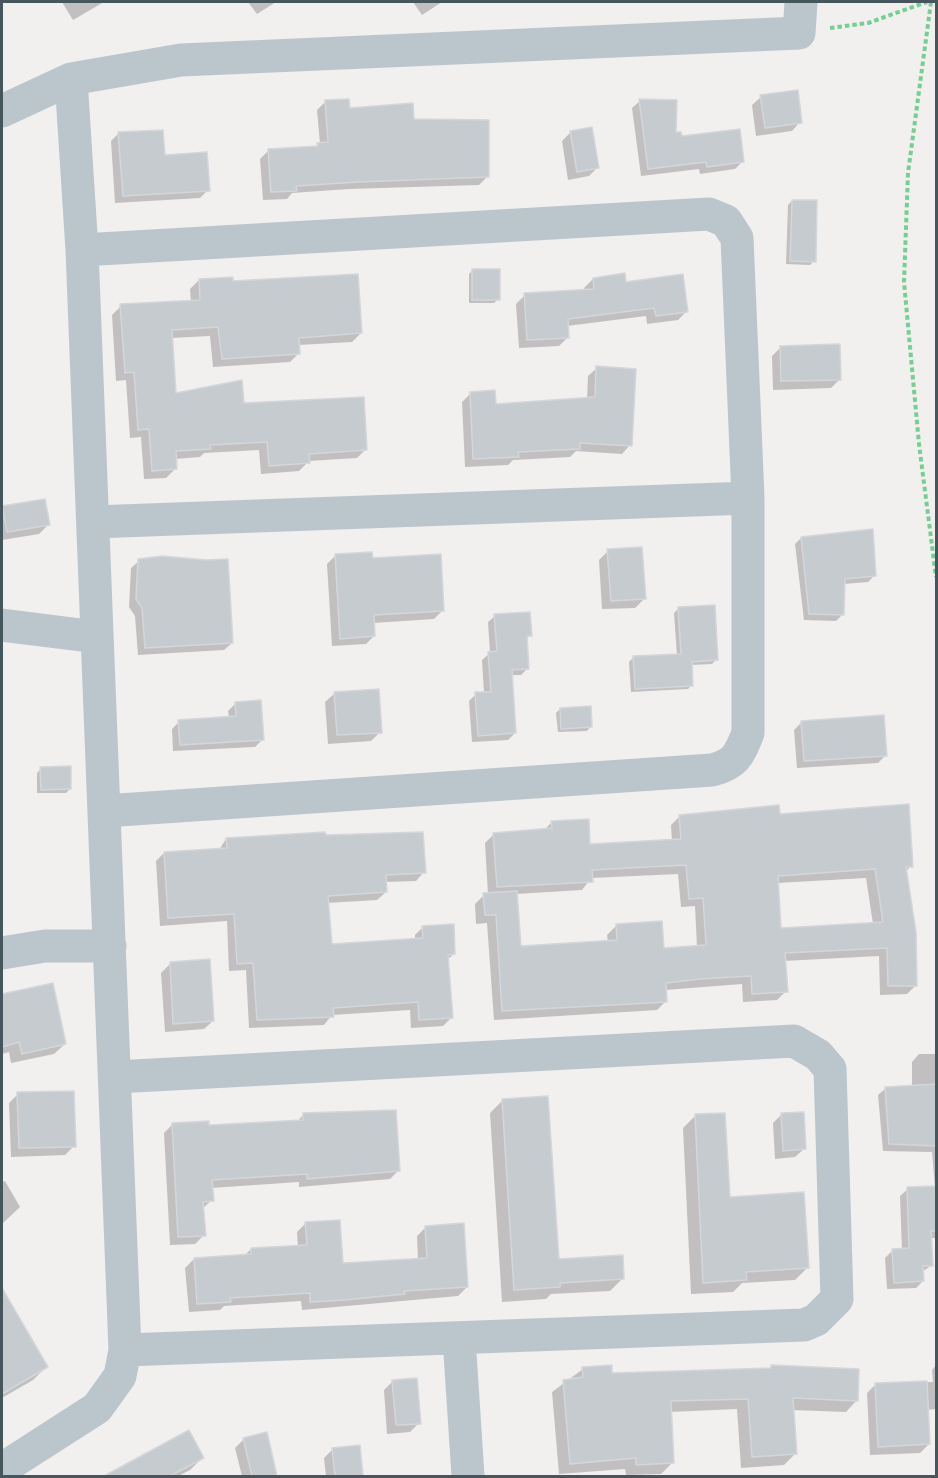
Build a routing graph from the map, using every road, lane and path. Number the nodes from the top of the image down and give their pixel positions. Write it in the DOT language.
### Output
graph roads {
  1 [pos="929,2"];
  2 [pos="800,17"];
  3 [pos="71,79"];
  4 [pos="2,111"];
  5 [pos="82,250"];
  6 [pos="748,498"];
  7 [pos="93,522"];
  8 [pos="936,577"];
  9 [pos="2,625"];
  10 [pos="97,637"];
  11 [pos="104,811"];
  12 [pos="110,946"];
  13 [pos="2,953"];
  14 [pos="114,1077"];
  15 [pos="459,1338"];
  16 [pos="125,1350"];
  17 [pos="2,1469"];
  18 [pos="468,1476"];
  1 -- 2 [label="path"];
  1 -- 8 [label="path"];
  2 -- 3 [label="street"];
  3 -- 4 [label="street"];
  3 -- 5 [label="street"];
  5 -- 6 [label="street"];
  5 -- 7 [label="street"];
  6 -- 7 [label="street"];
  6 -- 11 [label="street"];
  7 -- 10 [label="street"];
  9 -- 10 [label="street"];
  10 -- 11 [label="street"];
  11 -- 12 [label="street"];
  12 -- 13 [label="street"];
  12 -- 14 [label="street"];
  14 -- 15 [label="street"];
  14 -- 16 [label="street"];
  15 -- 16 [label="street"];
  15 -- 18 [label="street"];
  16 -- 17 [label="street"];
}
